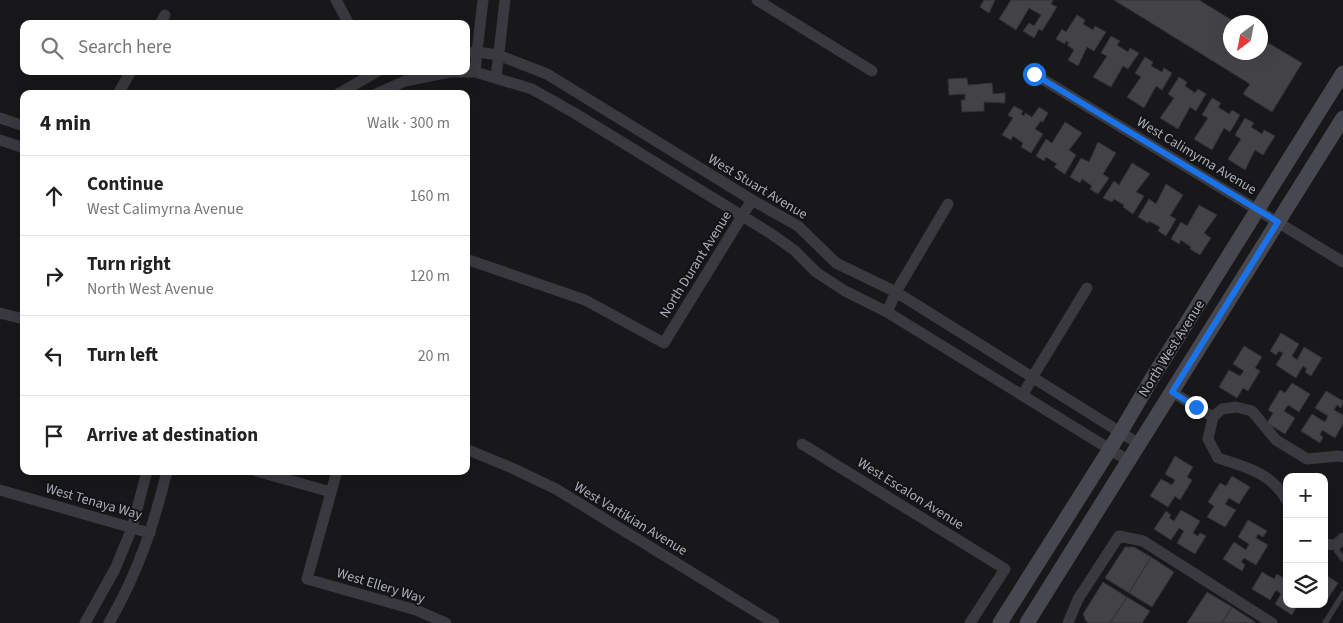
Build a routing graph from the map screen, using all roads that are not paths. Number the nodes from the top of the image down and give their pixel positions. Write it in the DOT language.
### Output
graph roads {
  1 [pos="336,0"];
  2 [pos="483,0"];
  3 [pos="505,0"];
  4 [pos="757,0"];
  5 [pos="347,20"];
  6 [pos="472,52"];
  7 [pos="498,55"];
  8 [pos="872,71"];
  9 [pos="470,72"];
  10 [pos="475,72"];
  11 [pos="1343,73"];
  12 [pos="1034,74"];
  13 [pos="129,75"];
  14 [pos="371,75"];
  15 [pos="377,75"];
  16 [pos="427,75"];
  17 [pos="496,78"];
  18 [pos="120,90"];
  19 [pos="345,90"];
  20 [pos="381,90"];
  21 [pos="386,90"];
  22 [pos="0,118"];
  23 [pos="1343,118"];
  24 [pos="20,125"];
  25 [pos="0,140"];
  26 [pos="20,147"];
  27 [pos="752,200"];
  28 [pos="948,204"];
  29 [pos="1257,209"];
  30 [pos="742,216"];
  31 [pos="1278,222"];
  32 [pos="470,261"];
  33 [pos="1343,262"];
  34 [pos="1087,288"];
  35 [pos="896,292"];
  36 [pos="887,312"];
  37 [pos="0,313"];
  38 [pos="20,319"];
  39 [pos="1032,378"];
  40 [pos="1172,392"];
  41 [pos="1022,395"];
  42 [pos="1212,417"];
  43 [pos="1120,433"];
  44 [pos="802,444"];
  45 [pos="1139,444"];
  46 [pos="1110,449"];
  47 [pos="470,451"];
  48 [pos="1343,458"];
  49 [pos="1129,461"];
  50 [pos="146,475"];
  51 [pos="166,475"];
  52 [pos="270,475"];
  53 [pos="336,475"];
  54 [pos="0,490"];
  55 [pos="331,492"];
  56 [pos="1283,494"];
  57 [pos="132,528"];
  58 [pos="150,533"];
  59 [pos="1334,542"];
  60 [pos="1343,559"];
  61 [pos="1343,594"];
  62 [pos="85,623"];
  63 [pos="109,623"];
  64 [pos="446,623"];
  65 [pos="774,623"];
  66 [pos="970,623"];
  67 [pos="1000,623"];
  68 [pos="1027,623"];
  69 [pos="1068,623"];
  70 [pos="1272,623"];
  71 [pos="1325,623"];
  1 -- 5 [label="street"];
  2 -- 6 [label="street"];
  3 -- 7 [label="street"];
  4 -- 8 [label="street"];
  6 -- 7 [label="street, West Stuart Avenue"];
  6 -- 10 [label="street"];
  7 -- 17 [label="street"];
  7 -- 27 [label="street, West Stuart Avenue"];
  9 -- 10 [label="street"];
  10 -- 17 [label="street"];
  11 -- 29 [label="main road, North West Avenue"];
  12 -- 29 [label="street, West Calimyrna Avenue"];
  13 -- 18 [label="street"];
  14 -- 19 [label="street"];
  15 -- 20 [label="street"];
  16 -- 21 [label="street"];
  17 -- 30 [label="street"];
  22 -- 24 [label="street"];
  23 -- 31 [label="main road, North West Avenue"];
  25 -- 26 [label="street"];
  27 -- 30 [label="street, North Durant Avenue"];
  27 -- 35 [label="street, West Stuart Avenue"];
  28 -- 35 [label="street"];
  29 -- 31 [label="street, West Calimyrna Avenue"];
  29 -- 43 [label="main road, North West Avenue"];
  30 -- 32 [label="street, North Durant Avenue"];
  30 -- 36 [label="street"];
  31 -- 33 [label="street, West Calimyrna Avenue"];
  31 -- 40 [label="main road, North West Avenue"];
  34 -- 39 [label="street"];
  35 -- 36 [label="street"];
  35 -- 39 [label="street, West Stuart Avenue"];
  36 -- 41 [label="street"];
  37 -- 38 [label="street"];
  39 -- 41 [label="street"];
  39 -- 43 [label="street, West Stuart Avenue"];
  40 -- 42 [label="street"];
  40 -- 45 [label="main road, North West Avenue"];
  41 -- 46 [label="street"];
  42 -- 48 [label="street"];
  42 -- 56 [label="street"];
  43 -- 45 [label="street, West Stuart Avenue"];
  43 -- 46 [label="main road, North West Avenue"];
  44 -- 66 [label="street, West Escalon Avenue"];
  45 -- 49 [label="main road, North West Avenue"];
  46 -- 49 [label="street"];
  46 -- 67 [label="main road, North West Avenue"];
  47 -- 65 [label="street, West Vartikian Avenue"];
  49 -- 68 [label="main road, North West Avenue"];
  50 -- 57 [label="street"];
  51 -- 58 [label="street"];
  52 -- 55 [label="street"];
  53 -- 55 [label="street"];
  54 -- 57 [label="street, West Tenaya Way"];
  55 -- 64 [label="street, West Ellery Way"];
  57 -- 58 [label="street, West Tenaya Way"];
  57 -- 62 [label="street"];
  58 -- 63 [label="street"];
  59 -- 60 [label="lane"];
  61 -- 71 [label="lane"];
  69 -- 70 [label="street"];
}
